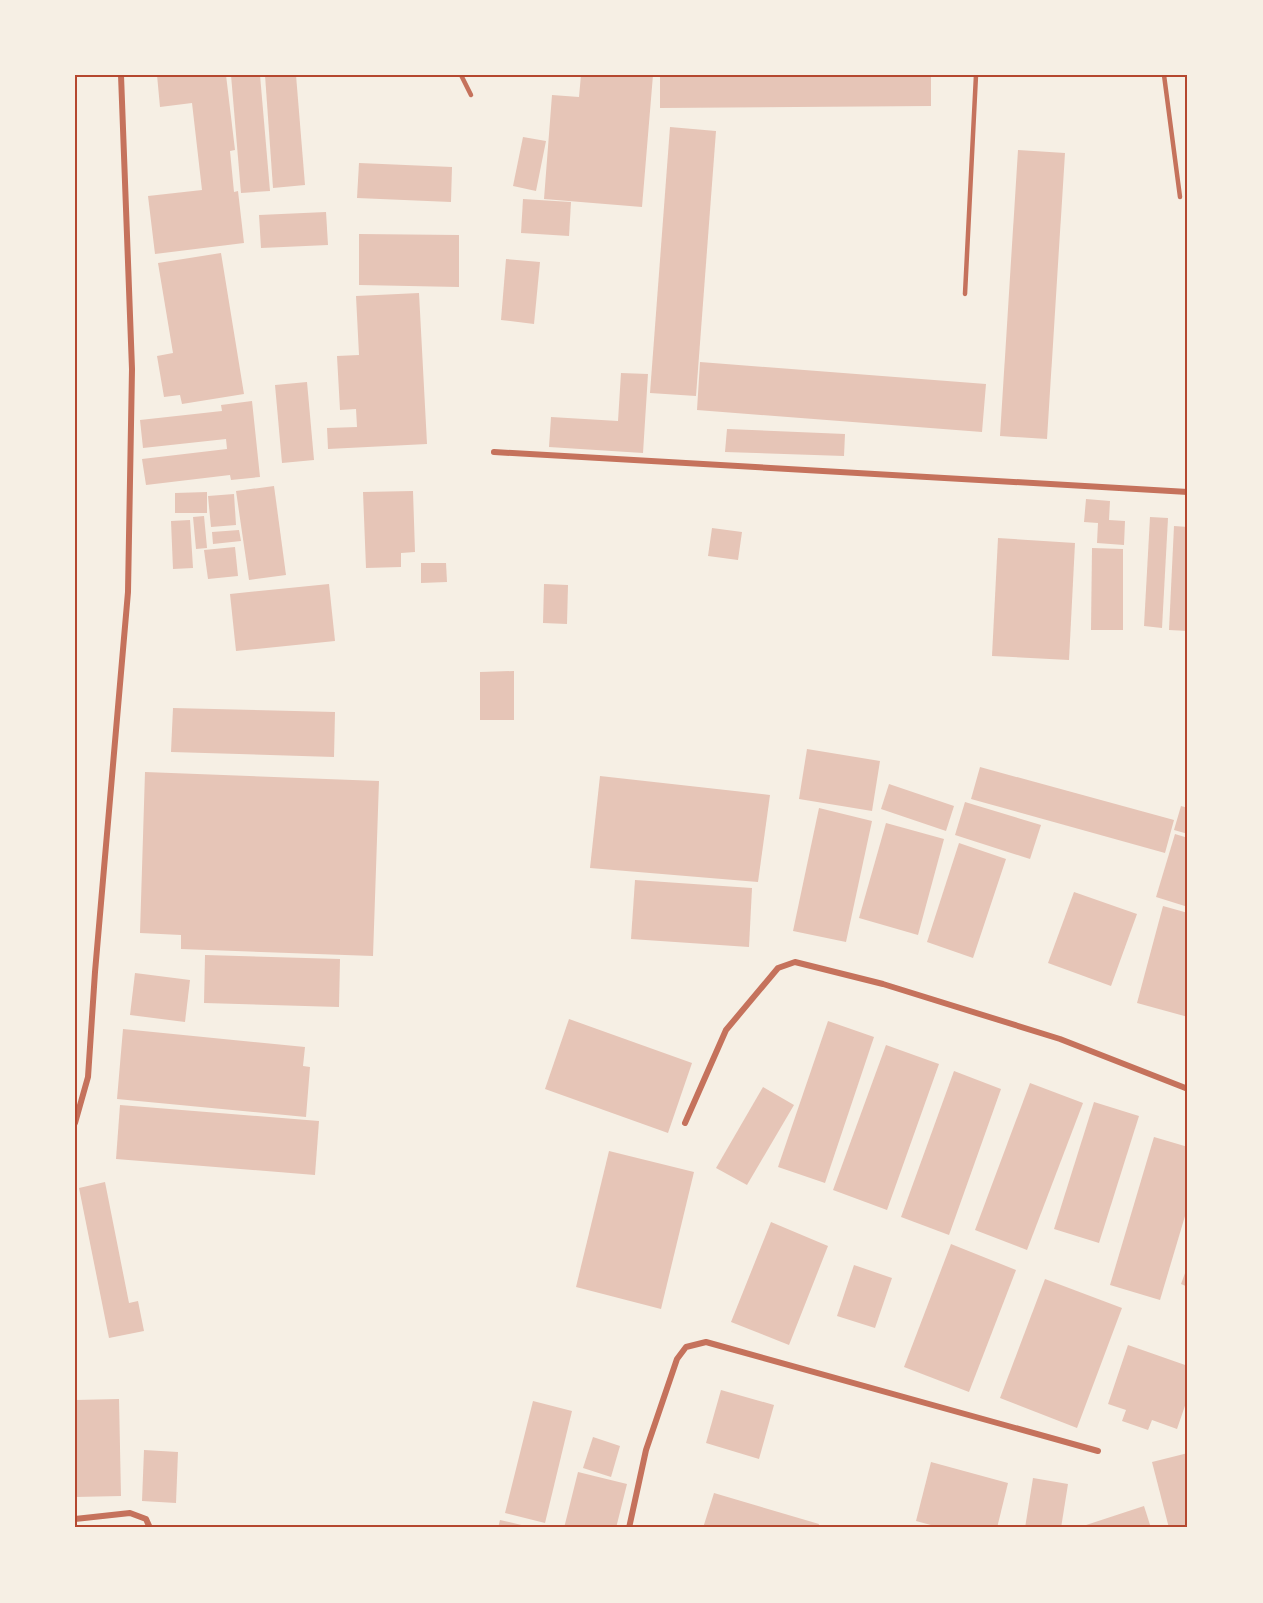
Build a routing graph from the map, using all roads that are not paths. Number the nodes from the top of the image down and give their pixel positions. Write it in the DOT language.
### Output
graph roads {
  1 [pos="121,75"];
  2 [pos="462,75"];
  3 [pos="976,75"];
  4 [pos="1164,75"];
  5 [pos="471,95"];
  6 [pos="1180,197"];
  7 [pos="965,294"];
  8 [pos="494,452"];
  9 [pos="1188,492"];
  10 [pos="1188,1089"];
  11 [pos="75,1123"];
  12 [pos="685,1123"];
  13 [pos="1098,1451"];
  14 [pos="75,1519"];
  15 [pos="150,1528"];
  16 [pos="629,1528"];
  1 -- 11 [label="street"];
  2 -- 5 [label="lane"];
  3 -- 7 [label="lane"];
  4 -- 6 [label="lane"];
  8 -- 9 [label="street"];
  10 -- 12 [label="street"];
  13 -- 16 [label="street"];
  14 -- 15 [label="street"];
}
